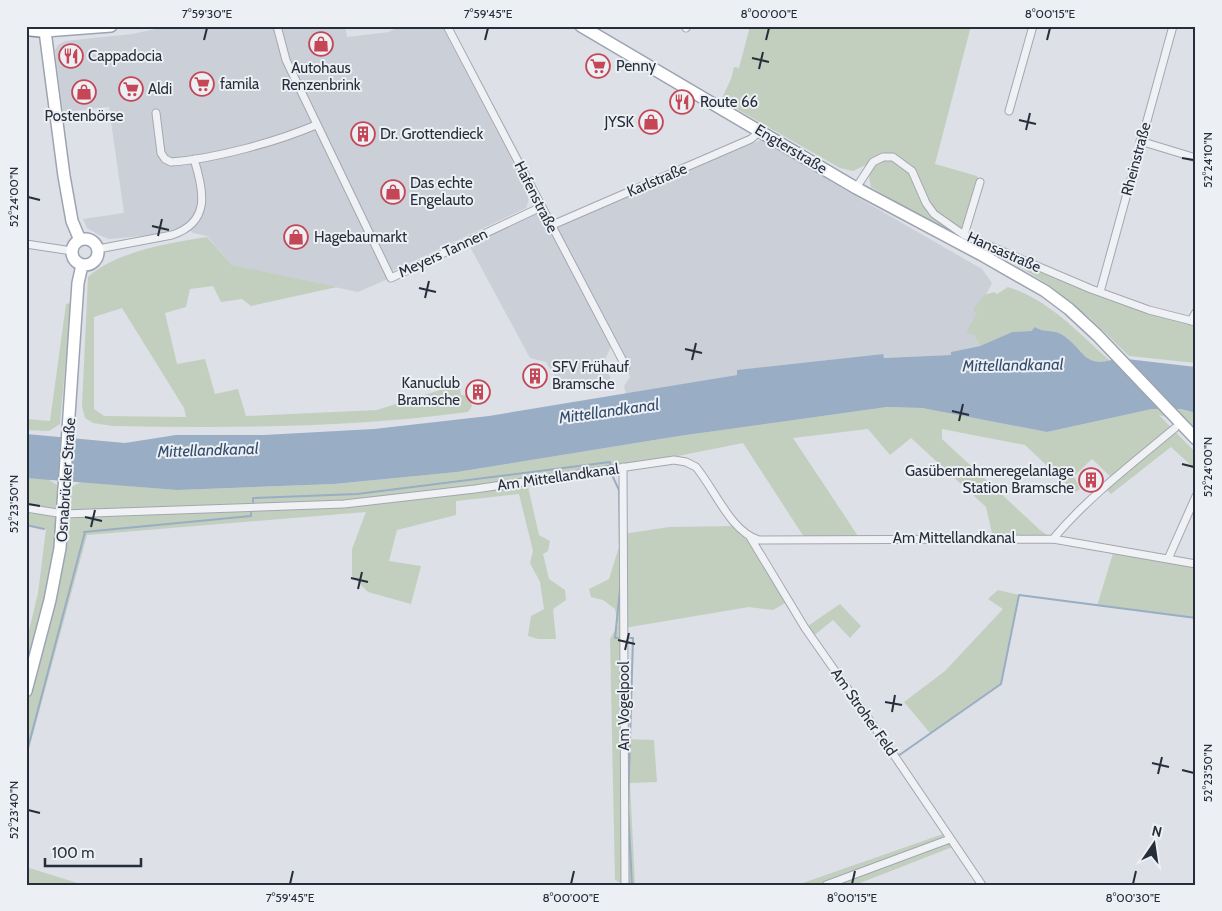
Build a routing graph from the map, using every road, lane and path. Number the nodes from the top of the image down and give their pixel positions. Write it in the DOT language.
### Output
graph roads {
  1 [pos="111,26"];
  2 [pos="277,26"];
  3 [pos="447,26"];
  4 [pos="1033,26"];
  5 [pos="1173,26"];
  6 [pos="587,28"];
  7 [pos="26,30"];
  8 [pos="45,30"];
  9 [pos="1009,111"];
  10 [pos="156,113"];
  11 [pos="316,125"];
  12 [pos="760,131"];
  13 [pos="1140,142"];
  14 [pos="1196,158"];
  15 [pos="194,159"];
  16 [pos="980,182"];
  17 [pos="856,188"];
  18 [pos="541,207"];
  19 [pos="550,226"];
  20 [pos="964,235"];
  21 [pos="80,240"];
  22 [pos="26,244"];
  23 [pos="98,250"];
  24 [pos="72,251"];
  25 [pos="82,265"];
  26 [pos="1100,292"];
  27 [pos="1196,312"];
  28 [pos="1194,322"];
  29 [pos="626,367"];
  30 [pos="1179,427"];
  31 [pos="1196,439"];
  32 [pos="623,467"];
  33 [pos="1196,496"];
  34 [pos="26,508"];
  35 [pos="64,514"];
  36 [pos="750,537"];
  37 [pos="1053,538"];
  38 [pos="1168,559"];
  39 [pos="1196,564"];
  40 [pos="26,691"];
  41 [pos="950,839"];
  42 [pos="624,885"];
  43 [pos="826,885"];
  44 [pos="982,885"];
  1 -- 8 [label="main road"];
  2 -- 11 [label="street, Meyers Tannen"];
  3 -- 18 [label="street, Hafenstraße"];
  4 -- 9 [label="street"];
  5 -- 13 [label="street, Rheinstraße"];
  6 -- 12 [label="main road, Engterstraße"];
  7 -- 8 [label="highway"];
  8 -- 21 [label="main road"];
  10 -- 15 [label="street"];
  11 -- 15 [label="street"];
  11 -- 18 [label="street, Meyers Tannen"];
  12 -- 17 [label="main road, Engterstraße"];
  12 -- 19 [label="street, Karlstraße"];
  13 -- 14 [label="street"];
  13 -- 26 [label="street, Rheinstraße"];
  15 -- 23 [label="street"];
  16 -- 20 [label="street"];
  17 -- 20 [label="street, Hansastraße"];
  17 -- 30 [label="main road, Engterstraße"];
  18 -- 19 [label="street, Hafenstraße"];
  19 -- 29 [label="street, Hafenstraße"];
  20 -- 26 [label="street, Hansastraße"];
  21 -- 23 [label="main road"];
  21 -- 24 [label="main road"];
  22 -- 24 [label="street"];
  23 -- 25 [label="main road"];
  24 -- 25 [label="main road"];
  25 -- 35 [label="main road, Osnabrücker Straße"];
  26 -- 28 [label="street, Hansastraße"];
  27 -- 28 [label="street"];
  30 -- 31 [label="main road, Engterstraße"];
  30 -- 37 [label="street"];
  32 -- 35 [label="street, Am Mittellandkanal"];
  32 -- 36 [label="street, Am Mittellandkanal"];
  32 -- 42 [label="street, Am Vogelpool"];
  33 -- 38 [label="street"];
  34 -- 35 [label="street, Am Mittellandkanal"];
  35 -- 40 [label="main road, Osnabrücker Straße"];
  36 -- 37 [label="street, Am Mittellandkanal"];
  36 -- 41 [label="street, Am Stroher Feld"];
  37 -- 38 [label="street, Am Mittellandkanal"];
  38 -- 39 [label="street, Am Mittellandkanal"];
  41 -- 43 [label="street"];
  41 -- 44 [label="street, Am Stroher Feld"];
}
